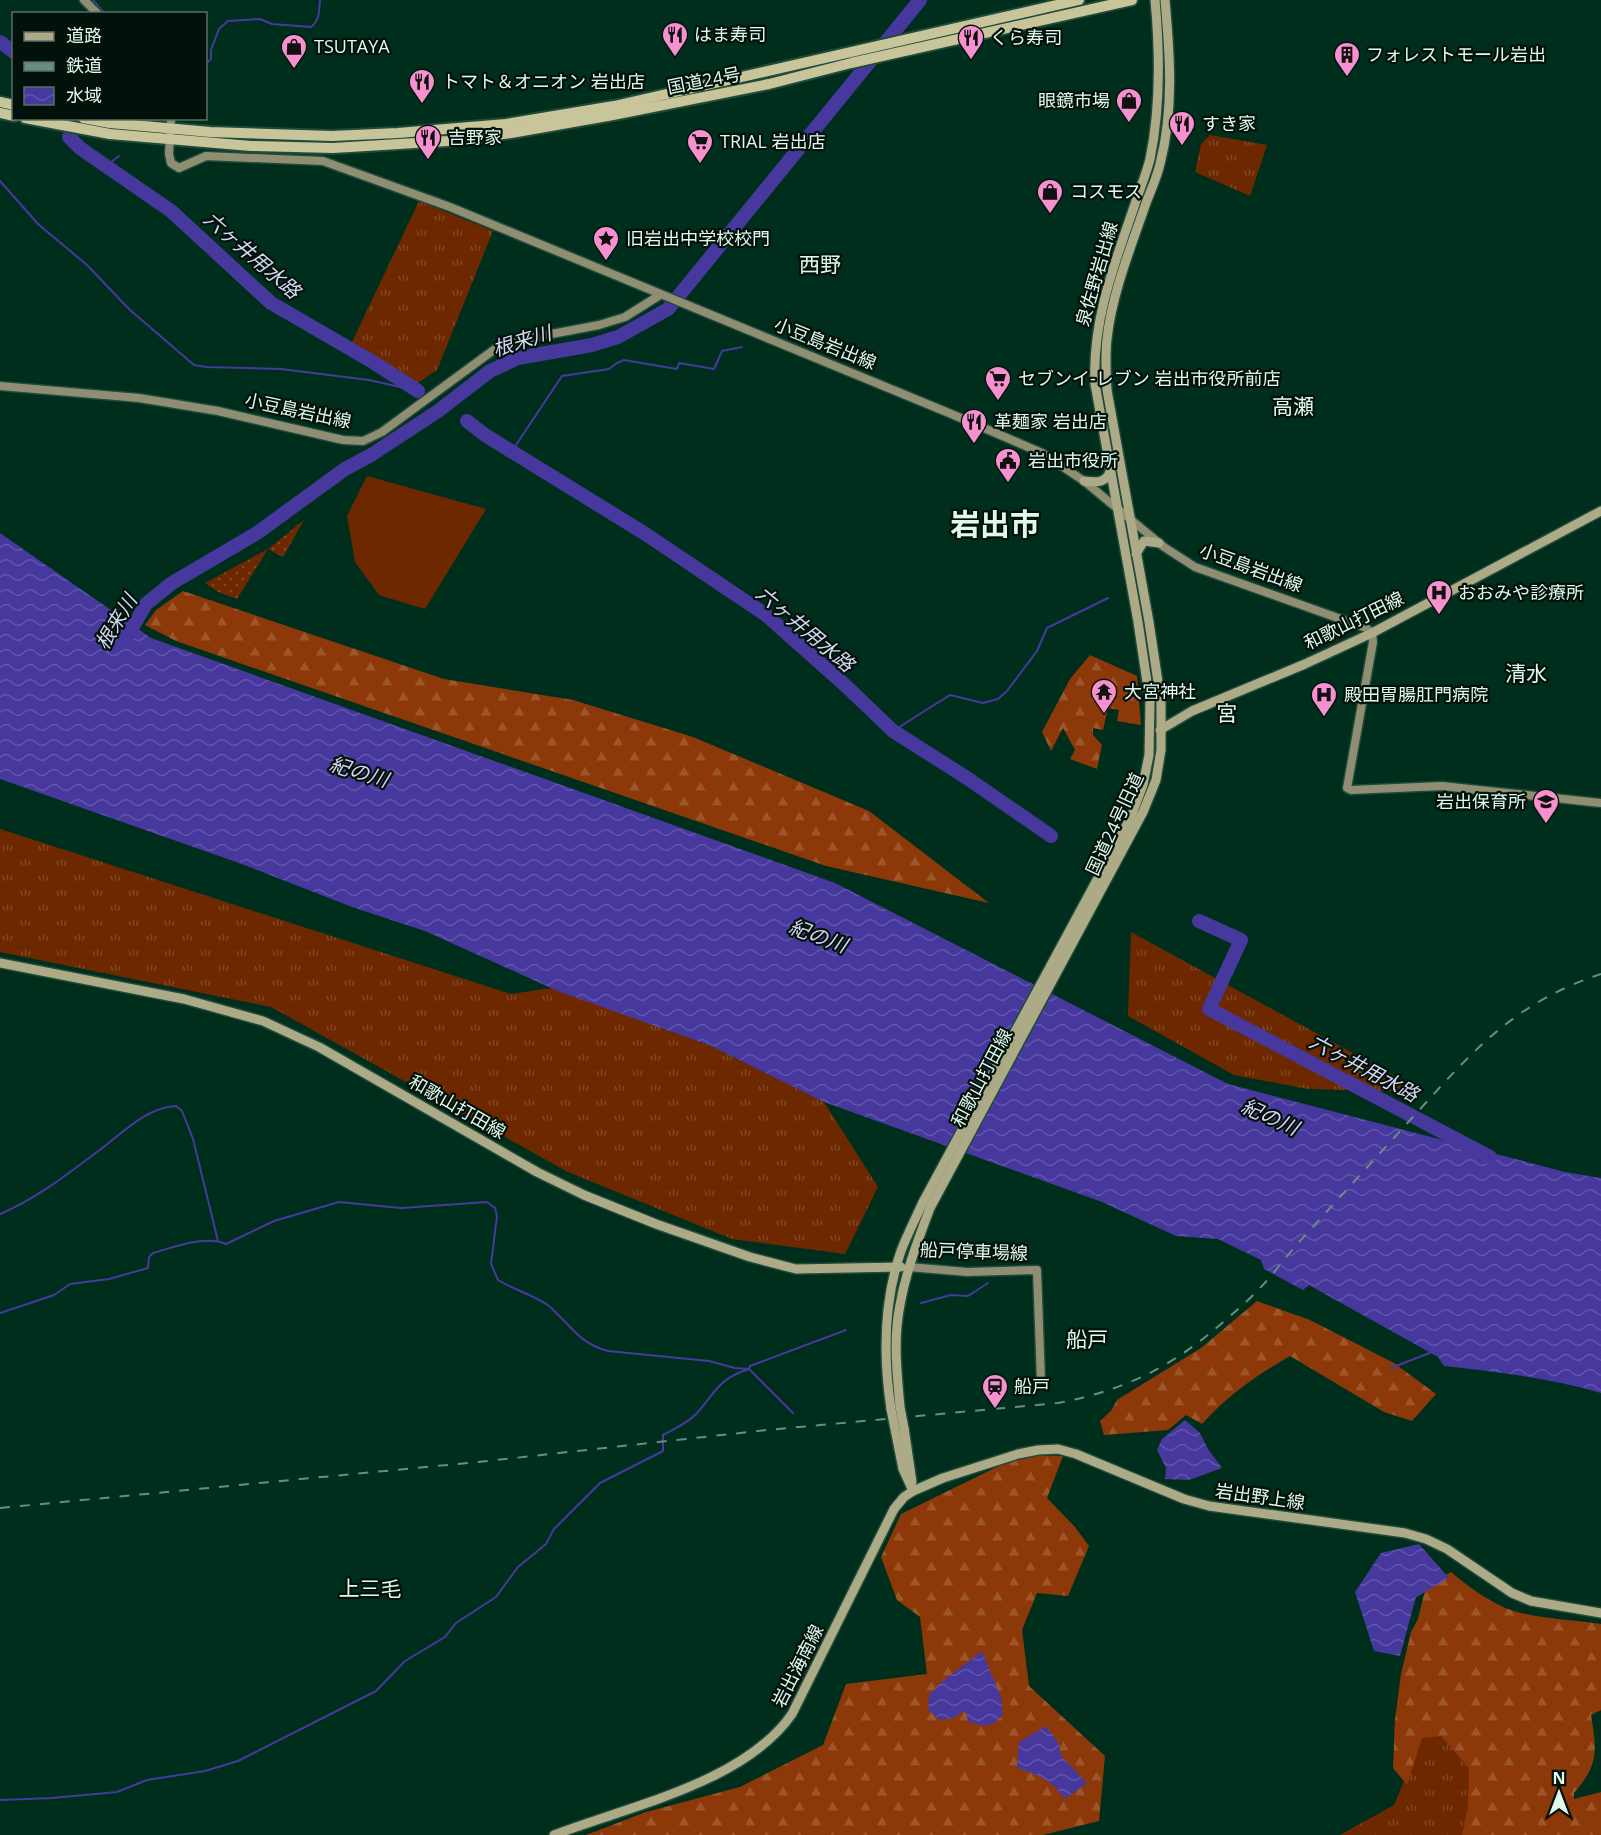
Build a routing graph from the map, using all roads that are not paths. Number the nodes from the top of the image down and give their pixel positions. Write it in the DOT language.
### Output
graph roads {
  1 [pos="84,0"];
  2 [pos="1079,0"];
  3 [pos="1132,0"];
  4 [pos="1155,0"];
  5 [pos="1165,0"];
  6 [pos="96,12"];
  7 [pos="36,120"];
  8 [pos="93,120"];
  9 [pos="171,124"];
  10 [pos="170,140"];
  11 [pos="663,296"];
  12 [pos="0,386"];
  13 [pos="1111,467"];
  14 [pos="1084,482"];
  15 [pos="1118,508"];
  16 [pos="1601,511"];
  17 [pos="1129,518"];
  18 [pos="1158,543"];
  19 [pos="1136,554"];
  20 [pos="1372,633"];
  21 [pos="1162,729"];
  22 [pos="1150,737"];
  23 [pos="1601,803"];
  24 [pos="1093,895"];
  25 [pos="0,963"];
  26 [pos="897,1267"];
  27 [pos="909,1267"];
  28 [pos="1041,1381"];
  29 [pos="896,1408"];
  30 [pos="913,1491"];
  31 [pos="1601,1613"];
  32 [pos="554,1835"];
  1 -- 6 [label="main road"];
  2 -- 9 [label="highway, 国道24号"];
  3 -- 10 [label="highway, 国道24号"];
  4 -- 13 [label="main road, 泉佐野岩出線"];
  5 -- 17 [label="main road, 泉佐野岩出線"];
  7 -- 10 [label="highway, 国道24号"];
  8 -- 9 [label="highway, 国道24号"];
  9 -- 10 [label="main road, 小豆島岩出線"];
  10 -- 11 [label="main road, 小豆島岩出線"];
  11 -- 12 [label="main road, 小豆島岩出線"];
  11 -- 14 [label="main road, 小豆島岩出線"];
  13 -- 14 [label="main road"];
  13 -- 15 [label="main road, 泉佐野岩出線"];
  14 -- 15 [label="main road, 小豆島岩出線"];
  15 -- 17 [label="main road, 小豆島岩出線"];
  15 -- 22 [label="main road, 泉佐野岩出線"];
  16 -- 20 [label="main road, 和歌山打田線"];
  17 -- 18 [label="main road, 小豆島岩出線"];
  17 -- 19 [label="main road, 泉佐野岩出線"];
  18 -- 19 [label="main road"];
  18 -- 20 [label="main road, 小豆島岩出線"];
  19 -- 21 [label="main road, 泉佐野岩出線"];
  20 -- 21 [label="main road, 和歌山打田線"];
  20 -- 23 [label="main road"];
  21 -- 22 [label="main road, 和歌山打田線"];
  21 -- 24 [label="main road, 国道24号旧道"];
  22 -- 24 [label="main road, 国道24号旧道"];
  24 -- 26 [label="main road, 和歌山打田線"];
  24 -- 27 [label="main road, 和歌山打田線"];
  25 -- 26 [label="main road, 和歌山打田線"];
  26 -- 27 [label="main road, 和歌山打田線"];
  26 -- 29 [label="main road"];
  27 -- 28 [label="main road, 船戸停車場線"];
  27 -- 29 [label="main road"];
  29 -- 30 [label="main road, bridge"];
  30 -- 31 [label="main road, 岩出野上線"];
  30 -- 32 [label="main road, 岩出海南線"];
}
